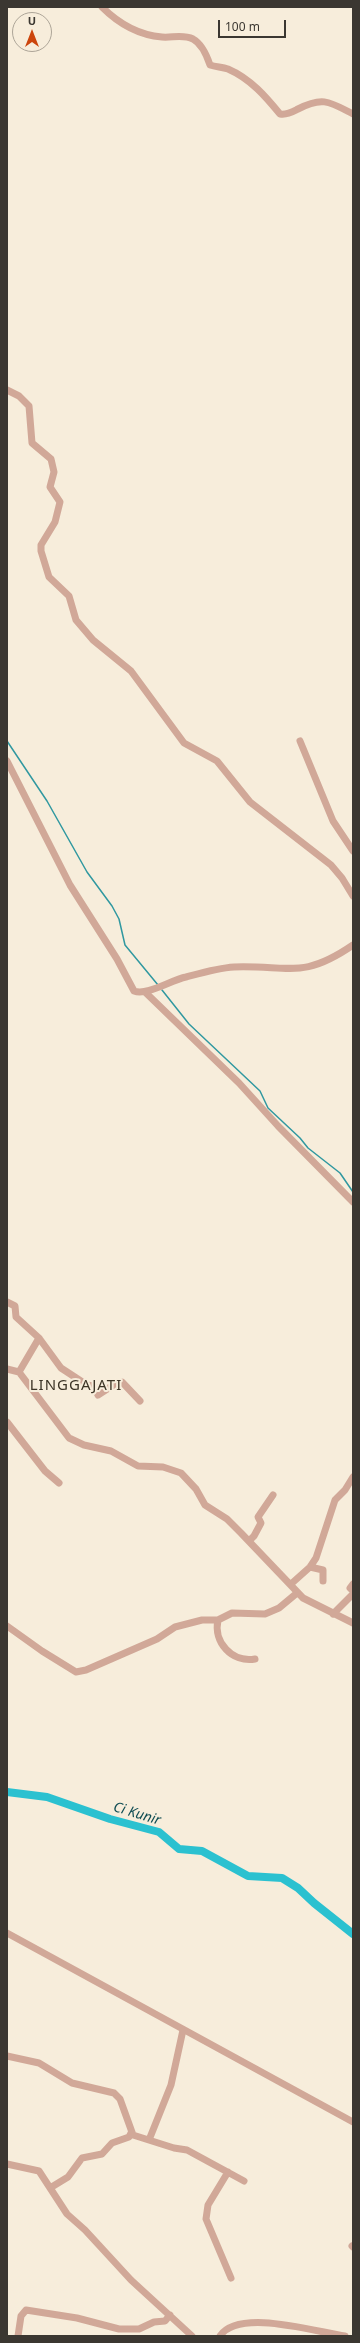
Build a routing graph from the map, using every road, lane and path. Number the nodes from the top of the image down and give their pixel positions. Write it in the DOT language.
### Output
graph roads {
  1 [pos="102,7"];
  2 [pos="353,114"];
  3 [pos="7,390"];
  4 [pos="300,740"];
  5 [pos="7,761"];
  6 [pos="353,851"];
  7 [pos="353,896"];
  8 [pos="353,945"];
  9 [pos="145,992"];
  10 [pos="353,1202"];
  11 [pos="7,1302"];
  12 [pos="39,1338"];
  13 [pos="7,1369"];
  14 [pos="19,1372"];
  15 [pos="140,1401"];
  16 [pos="7,1422"];
  17 [pos="353,1477"];
  18 [pos="59,1483"];
  19 [pos="273,1495"];
  20 [pos="249,1541"];
  21 [pos="310,1567"];
  22 [pos="323,1581"];
  23 [pos="291,1584"];
  24 [pos="353,1584"];
  25 [pos="297,1593"];
  26 [pos="353,1593"];
  27 [pos="334,1614"];
  28 [pos="218,1620"];
  29 [pos="353,1623"];
  30 [pos="7,1626"];
  31 [pos="255,1659"];
  32 [pos="7,1933"];
  33 [pos="183,2030"];
  34 [pos="7,2056"];
  35 [pos="353,2122"];
  36 [pos="131,2133"];
  37 [pos="149,2140"];
  38 [pos="7,2164"];
  39 [pos="228,2172"];
  40 [pos="244,2181"];
  41 [pos="50,2188"];
  42 [pos="231,2278"];
  43 [pos="170,2315"];
  44 [pos="307,2333"];
  45 [pos="18,2336"];
  46 [pos="192,2336"];
  47 [pos="220,2336"];
  48 [pos="345,2336"];
  1 -- 2 [label="street"];
  3 -- 7 [label="street"];
  4 -- 6 [label="street"];
  5 -- 9 [label="street"];
  8 -- 9 [label="street"];
  9 -- 10 [label="street"];
  11 -- 12 [label="street"];
  12 -- 14 [label="street"];
  12 -- 15 [label="street"];
  13 -- 14 [label="street"];
  14 -- 20 [label="street"];
  16 -- 18 [label="street"];
  17 -- 21 [label="street"];
  19 -- 20 [label="street"];
  20 -- 23 [label="street"];
  21 -- 22 [label="street"];
  21 -- 23 [label="street"];
  23 -- 25 [label="street"];
  24 -- 26 [label="street"];
  25 -- 27 [label="street"];
  25 -- 28 [label="street"];
  26 -- 27 [label="street"];
  27 -- 29 [label="street"];
  28 -- 30 [label="street"];
  28 -- 31 [label="street"];
  32 -- 33 [label="street"];
  33 -- 35 [label="street"];
  33 -- 37 [label="street"];
  34 -- 36 [label="street"];
  36 -- 37 [label="street"];
  36 -- 41 [label="street"];
  37 -- 39 [label="street"];
  38 -- 41 [label="street"];
  39 -- 40 [label="street"];
  39 -- 42 [label="street"];
  41 -- 43 [label="street"];
  43 -- 45 [label="street"];
  43 -- 46 [label="street"];
  44 -- 47 [label="street"];
  44 -- 48 [label="street"];
}
